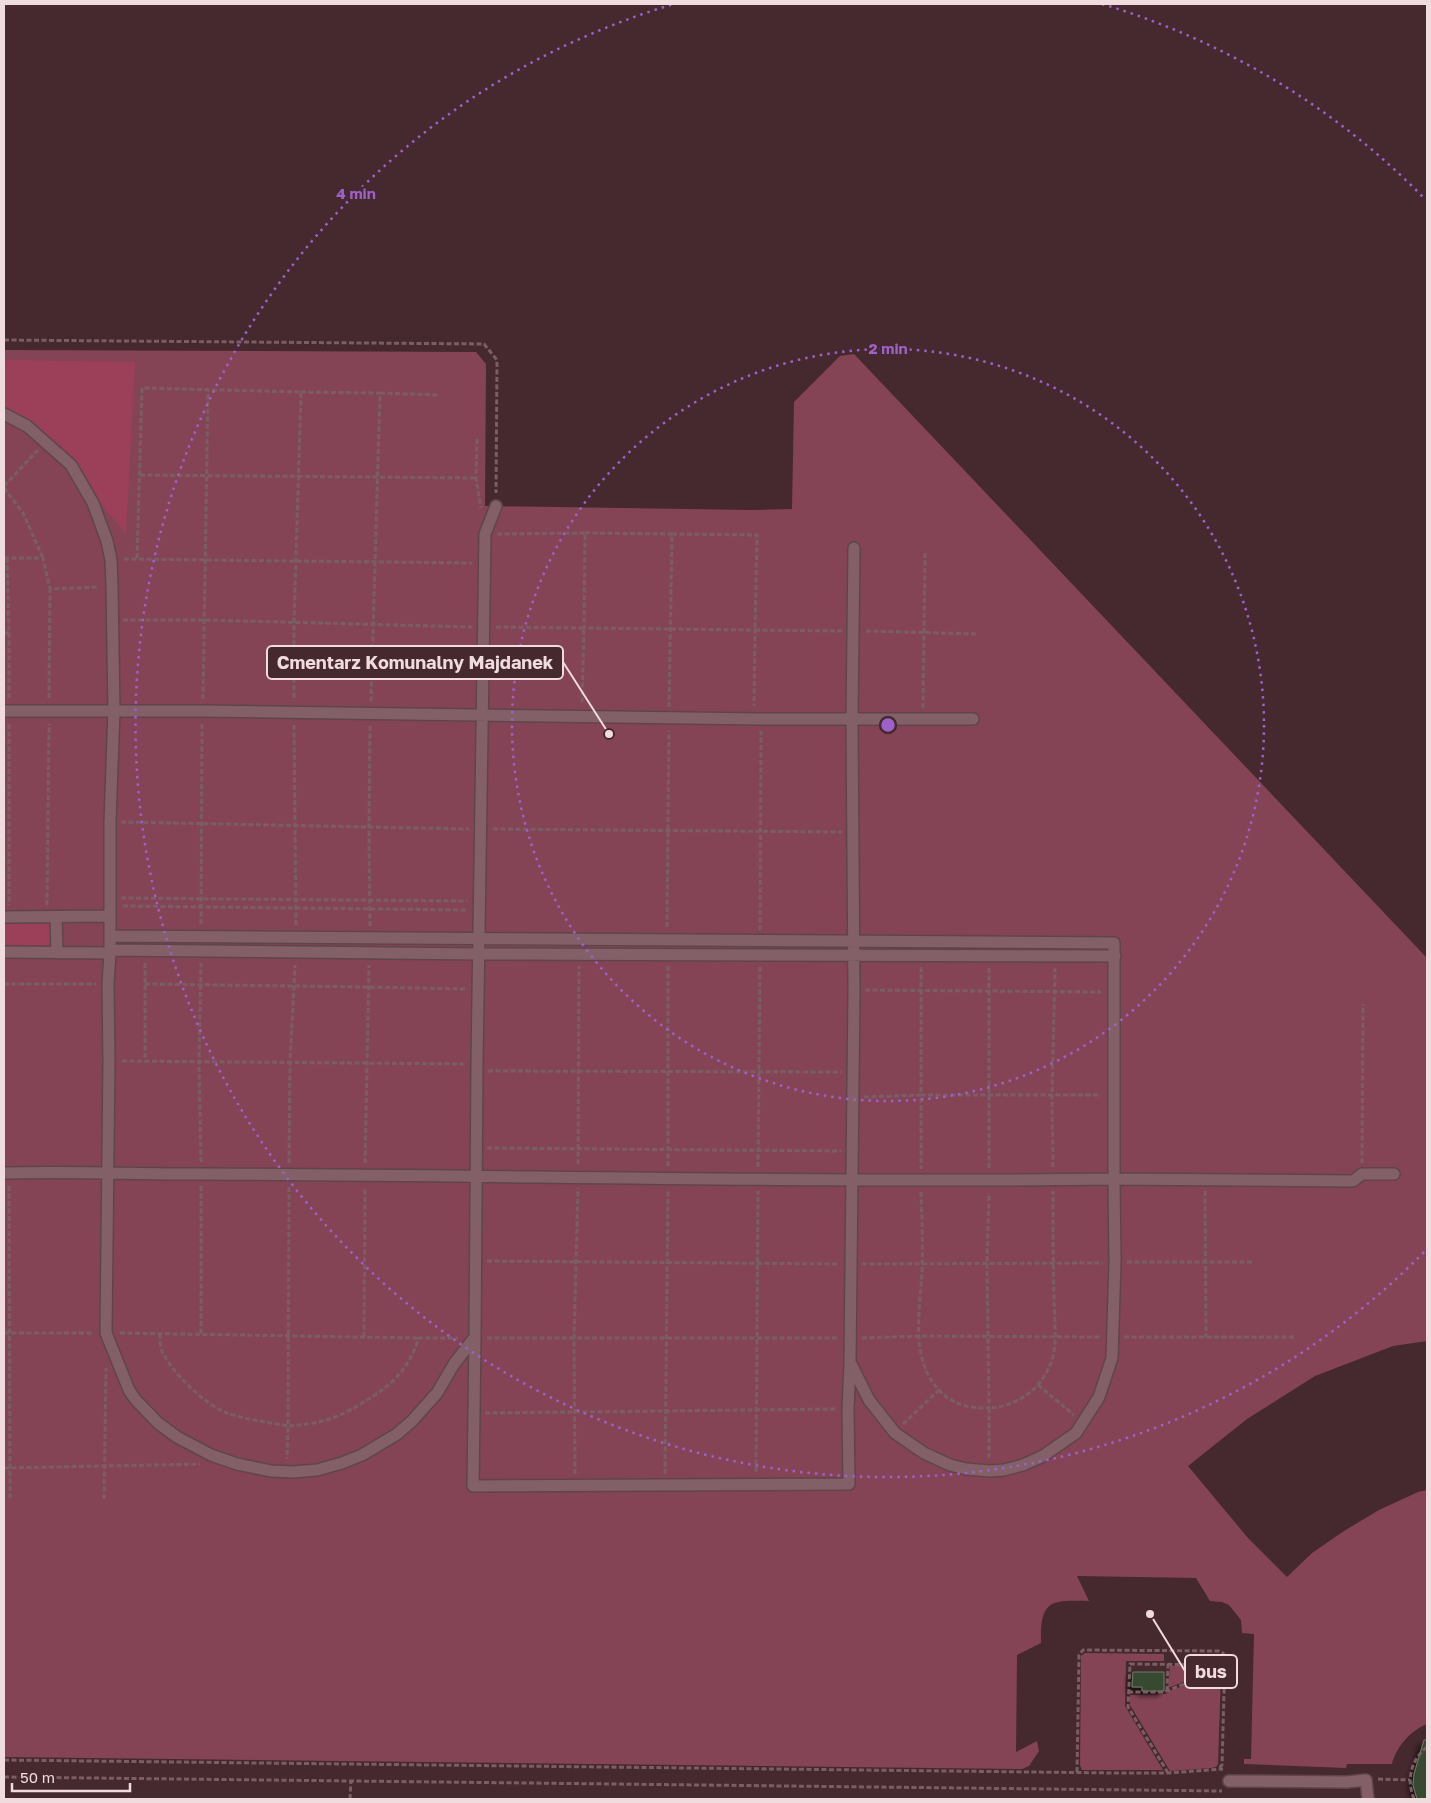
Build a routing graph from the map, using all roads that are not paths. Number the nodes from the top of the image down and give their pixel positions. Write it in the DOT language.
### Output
graph roads {
  1 [pos="4,414"];
  2 [pos="496,506"];
  3 [pos="854,548"];
  4 [pos="114,710"];
  5 [pos="6,711"];
  6 [pos="482,716"];
  7 [pos="974,719"];
  8 [pos="852,720"];
  9 [pos="111,907"];
  10 [pos="6,917"];
  11 [pos="52,917"];
  12 [pos="110,936"];
  13 [pos="480,939"];
  14 [pos="853,942"];
  15 [pos="110,951"];
  16 [pos="4,952"];
  17 [pos="57,953"];
  18 [pos="479,954"];
  19 [pos="853,955"];
  20 [pos="1115,956"];
  21 [pos="6,1173"];
  22 [pos="107,1173"];
  23 [pos="1394,1174"];
  24 [pos="476,1176"];
  25 [pos="851,1179"];
  26 [pos="1114,1179"];
  27 [pos="475,1338"];
  28 [pos="850,1362"];
  29 [pos="1228,1786"];
  30 [pos="1368,1799"];
  1 -- 4 [label="street"];
  2 -- 6 [label="street"];
  3 -- 8 [label="street"];
  4 -- 5 [label="street"];
  4 -- 6 [label="street"];
  4 -- 9 [label="street"];
  6 -- 8 [label="street"];
  6 -- 13 [label="street"];
  7 -- 8 [label="street"];
  8 -- 14 [label="street"];
  9 -- 11 [label="street"];
  9 -- 12 [label="street"];
  10 -- 11 [label="street"];
  11 -- 17 [label="street"];
  12 -- 13 [label="street"];
  12 -- 15 [label="street"];
  13 -- 14 [label="street"];
  13 -- 18 [label="street"];
  14 -- 19 [label="street"];
  14 -- 20 [label="street"];
  15 -- 17 [label="street"];
  15 -- 18 [label="street"];
  15 -- 22 [label="street"];
  16 -- 17 [label="street"];
  18 -- 19 [label="street"];
  18 -- 24 [label="street"];
  19 -- 20 [label="street"];
  19 -- 25 [label="street"];
  20 -- 26 [label="street"];
  21 -- 22 [label="street"];
  22 -- 24 [label="street"];
  22 -- 27 [label="street"];
  23 -- 26 [label="street"];
  24 -- 25 [label="street"];
  24 -- 27 [label="street"];
  25 -- 26 [label="street"];
  25 -- 28 [label="street"];
  26 -- 28 [label="street"];
  27 -- 28 [label="street"];
  29 -- 30 [label="street"];
}
